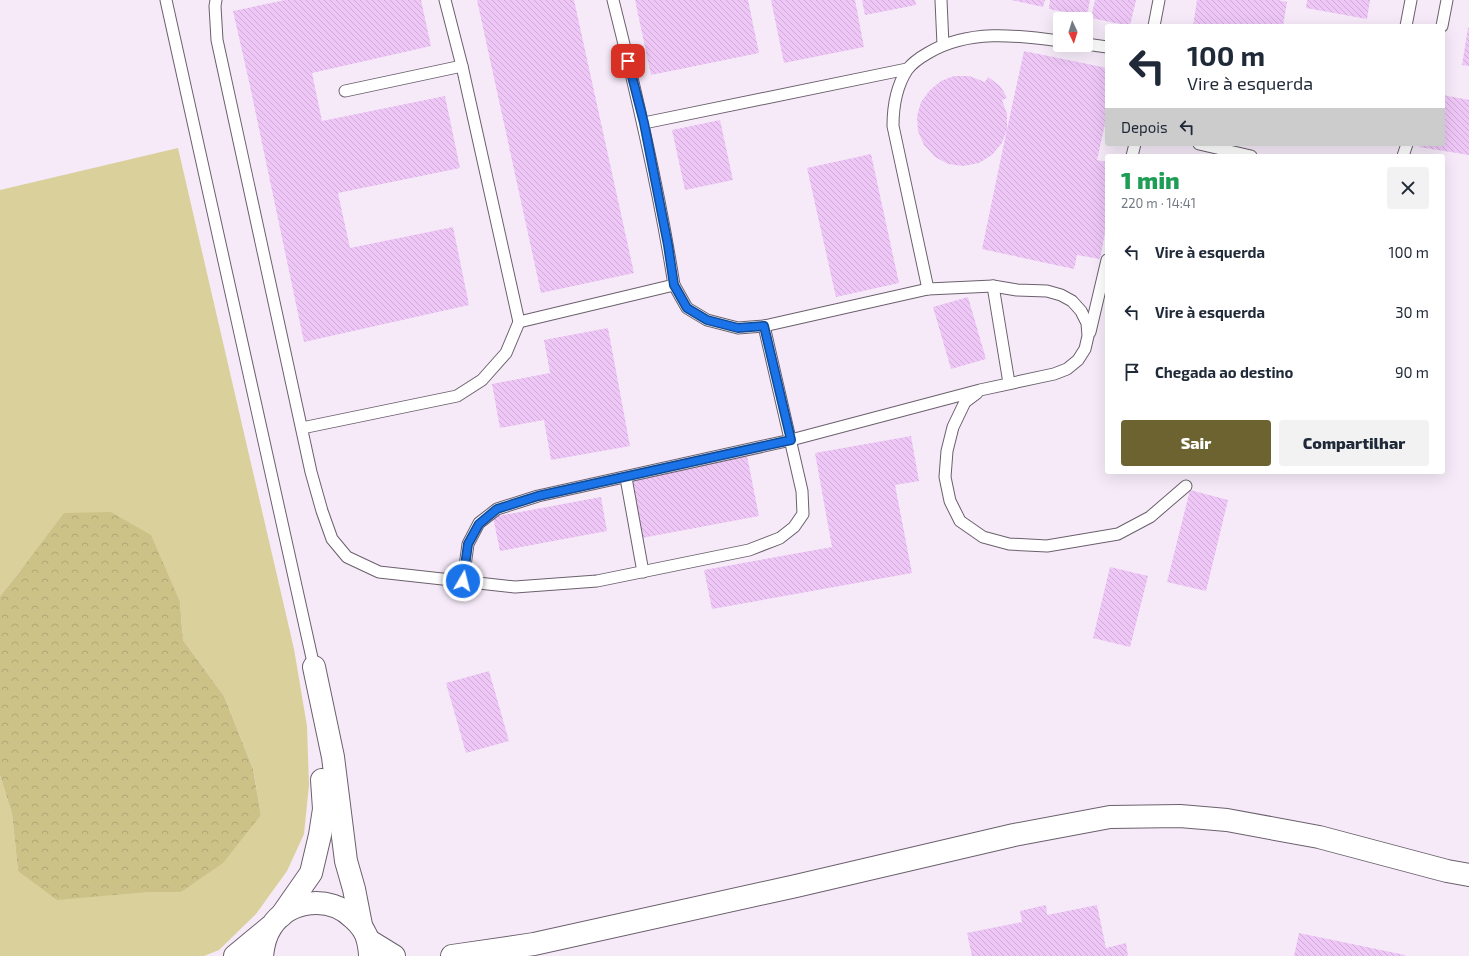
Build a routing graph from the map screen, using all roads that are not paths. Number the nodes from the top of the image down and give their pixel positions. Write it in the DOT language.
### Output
graph roads {
  1 [pos="166,0"];
  2 [pos="216,0"];
  3 [pos="445,0"];
  4 [pos="613,0"];
  5 [pos="941,0"];
  6 [pos="1159,0"];
  7 [pos="1411,0"];
  8 [pos="1447,0"];
  9 [pos="1154,24"];
  10 [pos="1406,24"];
  11 [pos="1442,24"];
  12 [pos="1053,40"];
  13 [pos="943,45"];
  14 [pos="1093,45"];
  15 [pos="1105,47"];
  16 [pos="462,66"];
  17 [pos="907,69"];
  18 [pos="345,91"];
  19 [pos="644,123"];
  20 [pos="1208,146"];
  21 [pos="1242,154"];
  22 [pos="1105,268"];
  23 [pos="674,285"];
  24 [pos="993,286"];
  25 [pos="928,289"];
  26 [pos="520,322"];
  27 [pos="764,326"];
  28 [pos="1088,336"];
  29 [pos="1009,384"];
  30 [pos="980,390"];
  31 [pos="302,428"];
  32 [pos="791,440"];
  33 [pos="626,478"];
  34 [pos="1186,486"];
  35 [pos="643,572"];
  36 [pos="463,581"];
  37 [pos="314,668"];
  38 [pos="1469,875"];
  39 [pos="276,921"];
  40 [pos="366,940"];
  41 [pos="486,953"];
  42 [pos="235,956"];
  43 [pos="262,956"];
  44 [pos="394,956"];
  45 [pos="452,956"];
  1 -- 37 [label="lane"];
  2 -- 31 [label="lane"];
  3 -- 16 [label="lane"];
  4 -- 19 [label="lane"];
  5 -- 13 [label="lane"];
  6 -- 9 [label="lane"];
  7 -- 10 [label="lane"];
  8 -- 11 [label="lane"];
  12 -- 13 [label="lane"];
  13 -- 17 [label="lane"];
  14 -- 15 [label="lane"];
  16 -- 18 [label="lane"];
  16 -- 26 [label="lane"];
  17 -- 19 [label="lane"];
  17 -- 25 [label="lane"];
  19 -- 23 [label="lane"];
  20 -- 21 [label="lane"];
  22 -- 28 [label="lane"];
  23 -- 26 [label="lane"];
  23 -- 27 [label="lane"];
  24 -- 25 [label="lane"];
  24 -- 28 [label="lane"];
  24 -- 29 [label="lane"];
  25 -- 27 [label="lane"];
  26 -- 31 [label="lane"];
  27 -- 32 [label="lane"];
  28 -- 29 [label="lane"];
  29 -- 30 [label="lane"];
  30 -- 32 [label="lane"];
  30 -- 34 [label="lane"];
  31 -- 36 [label="lane"];
  32 -- 33 [label="lane"];
  32 -- 35 [label="lane"];
  33 -- 35 [label="lane"];
  33 -- 36 [label="lane"];
  35 -- 36 [label="lane"];
  37 -- 39 [label="street"];
  37 -- 40 [label="street"];
  38 -- 41 [label="street"];
  39 -- 40 [label="street"];
  39 -- 42 [label="street"];
  39 -- 43 [label="street"];
  40 -- 44 [label="street"];
  41 -- 45 [label="street"];
}
